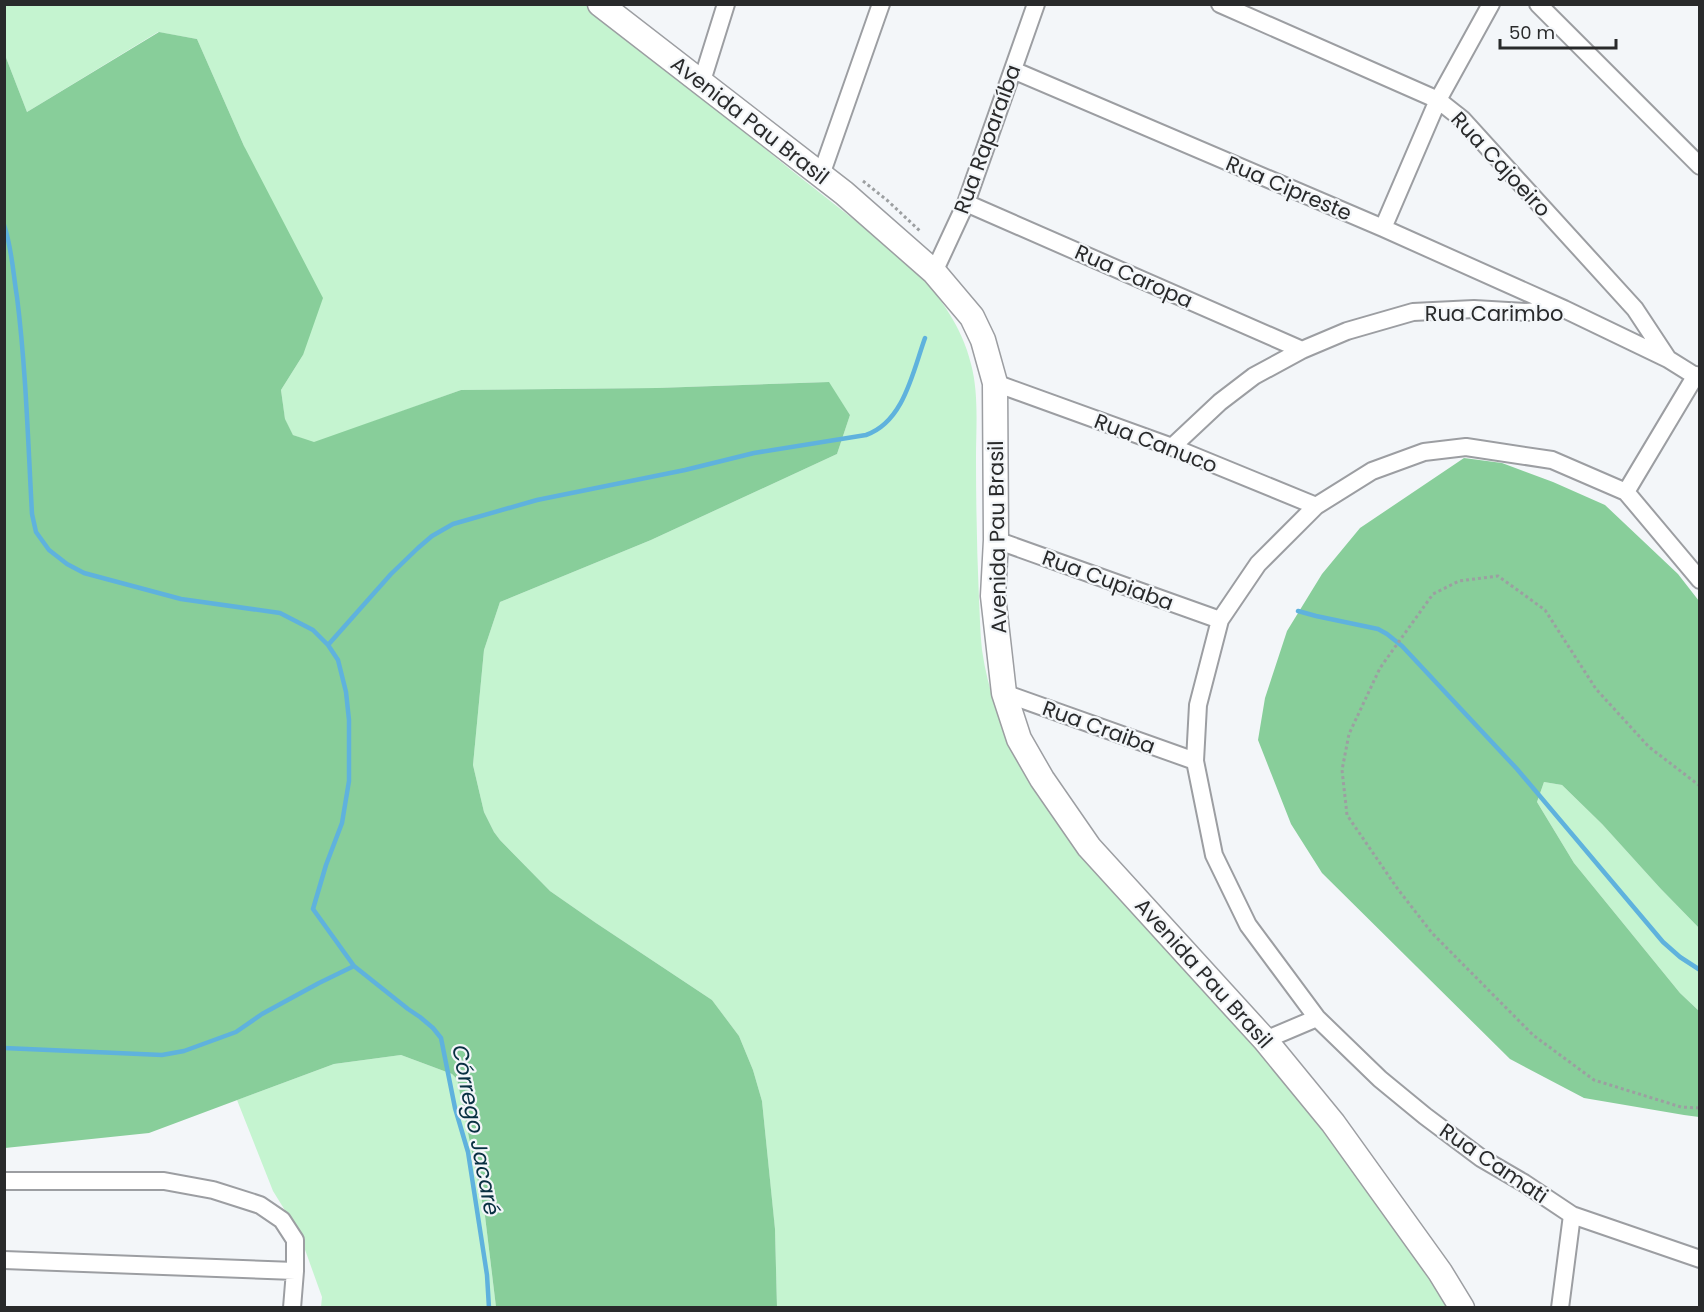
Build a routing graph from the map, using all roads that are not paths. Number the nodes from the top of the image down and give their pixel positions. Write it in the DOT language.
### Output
graph roads {
  1 [pos="600,4"];
  2 [pos="726,4"];
  3 [pos="881,4"];
  4 [pos="1036,4"];
  5 [pos="1220,4"];
  6 [pos="1491,4"];
  7 [pos="1538,4"];
  8 [pos="1013,70"];
  9 [pos="701,84"];
  10 [pos="1438,100"];
  11 [pos="1700,166"];
  12 [pos="821,175"];
  13 [pos="966,202"];
  14 [pos="1383,228"];
  15 [pos="938,262"];
  16 [pos="1564,309"];
  17 [pos="1302,350"];
  18 [pos="1668,359"];
  19 [pos="1698,377"];
  20 [pos="995,383"];
  21 [pos="1172,447"];
  22 [pos="1626,492"];
  23 [pos="1316,506"];
  24 [pos="996,540"];
  25 [pos="1700,580"];
  26 [pos="1220,620"];
  27 [pos="1004,693"];
  28 [pos="1195,761"];
  29 [pos="1317,1018"];
  30 [pos="1265,1040"];
  31 [pos="4,1181"];
  32 [pos="1572,1215"];
  33 [pos="1700,1259"];
  34 [pos="4,1260"];
  35 [pos="295,1271"];
  36 [pos="292,1308"];
  37 [pos="1462,1308"];
  38 [pos="1560,1308"];
  1 -- 9 [label="main road, Avenida Pau Brasil"];
  2 -- 9 [label="street"];
  3 -- 12 [label="street"];
  4 -- 8 [label="street, Rua Raparaíba"];
  5 -- 10 [label="street, Rua Cajoeiro"];
  6 -- 10 [label="street"];
  7 -- 11 [label="street"];
  8 -- 13 [label="street, Rua Raparaíba"];
  8 -- 14 [label="street, Rua Cipreste"];
  9 -- 12 [label="main road, Avenida Pau Brasil"];
  10 -- 14 [label="street"];
  10 -- 18 [label="street, Rua Cajoeiro"];
  12 -- 15 [label="main road, Avenida Pau Brasil"];
  13 -- 15 [label="street, Rua Raparaíba"];
  13 -- 17 [label="street, Rua Caropa"];
  14 -- 16 [label="street, Rua Cipreste"];
  15 -- 20 [label="main road, Avenida Pau Brasil"];
  16 -- 17 [label="street, Rua Carimbo"];
  16 -- 18 [label="street, Rua Carimbo"];
  17 -- 21 [label="street, Rua Carimbo"];
  18 -- 19 [label="street, Rua Carimbo"];
  19 -- 22 [label="street"];
  20 -- 21 [label="street, Rua Canuco"];
  20 -- 24 [label="main road, Avenida Pau Brasil"];
  21 -- 23 [label="street, Rua Canuco"];
  22 -- 23 [label="street, Rua Camati"];
  22 -- 25 [label="street"];
  23 -- 26 [label="street, Rua Camati"];
  24 -- 26 [label="street, Rua Cupiaba"];
  24 -- 27 [label="main road, Avenida Pau Brasil"];
  26 -- 28 [label="street, Rua Camati"];
  27 -- 28 [label="street, Rua Craiba"];
  27 -- 30 [label="main road, Avenida Pau Brasil"];
  28 -- 29 [label="street, Rua Camati"];
  29 -- 30 [label="street"];
  29 -- 32 [label="street, Rua Camati"];
  30 -- 37 [label="main road, Avenida Pau Brasil"];
  31 -- 35 [label="street"];
  32 -- 33 [label="street, Rua Camati"];
  32 -- 38 [label="street"];
  34 -- 35 [label="street"];
  35 -- 36 [label="street"];
}
